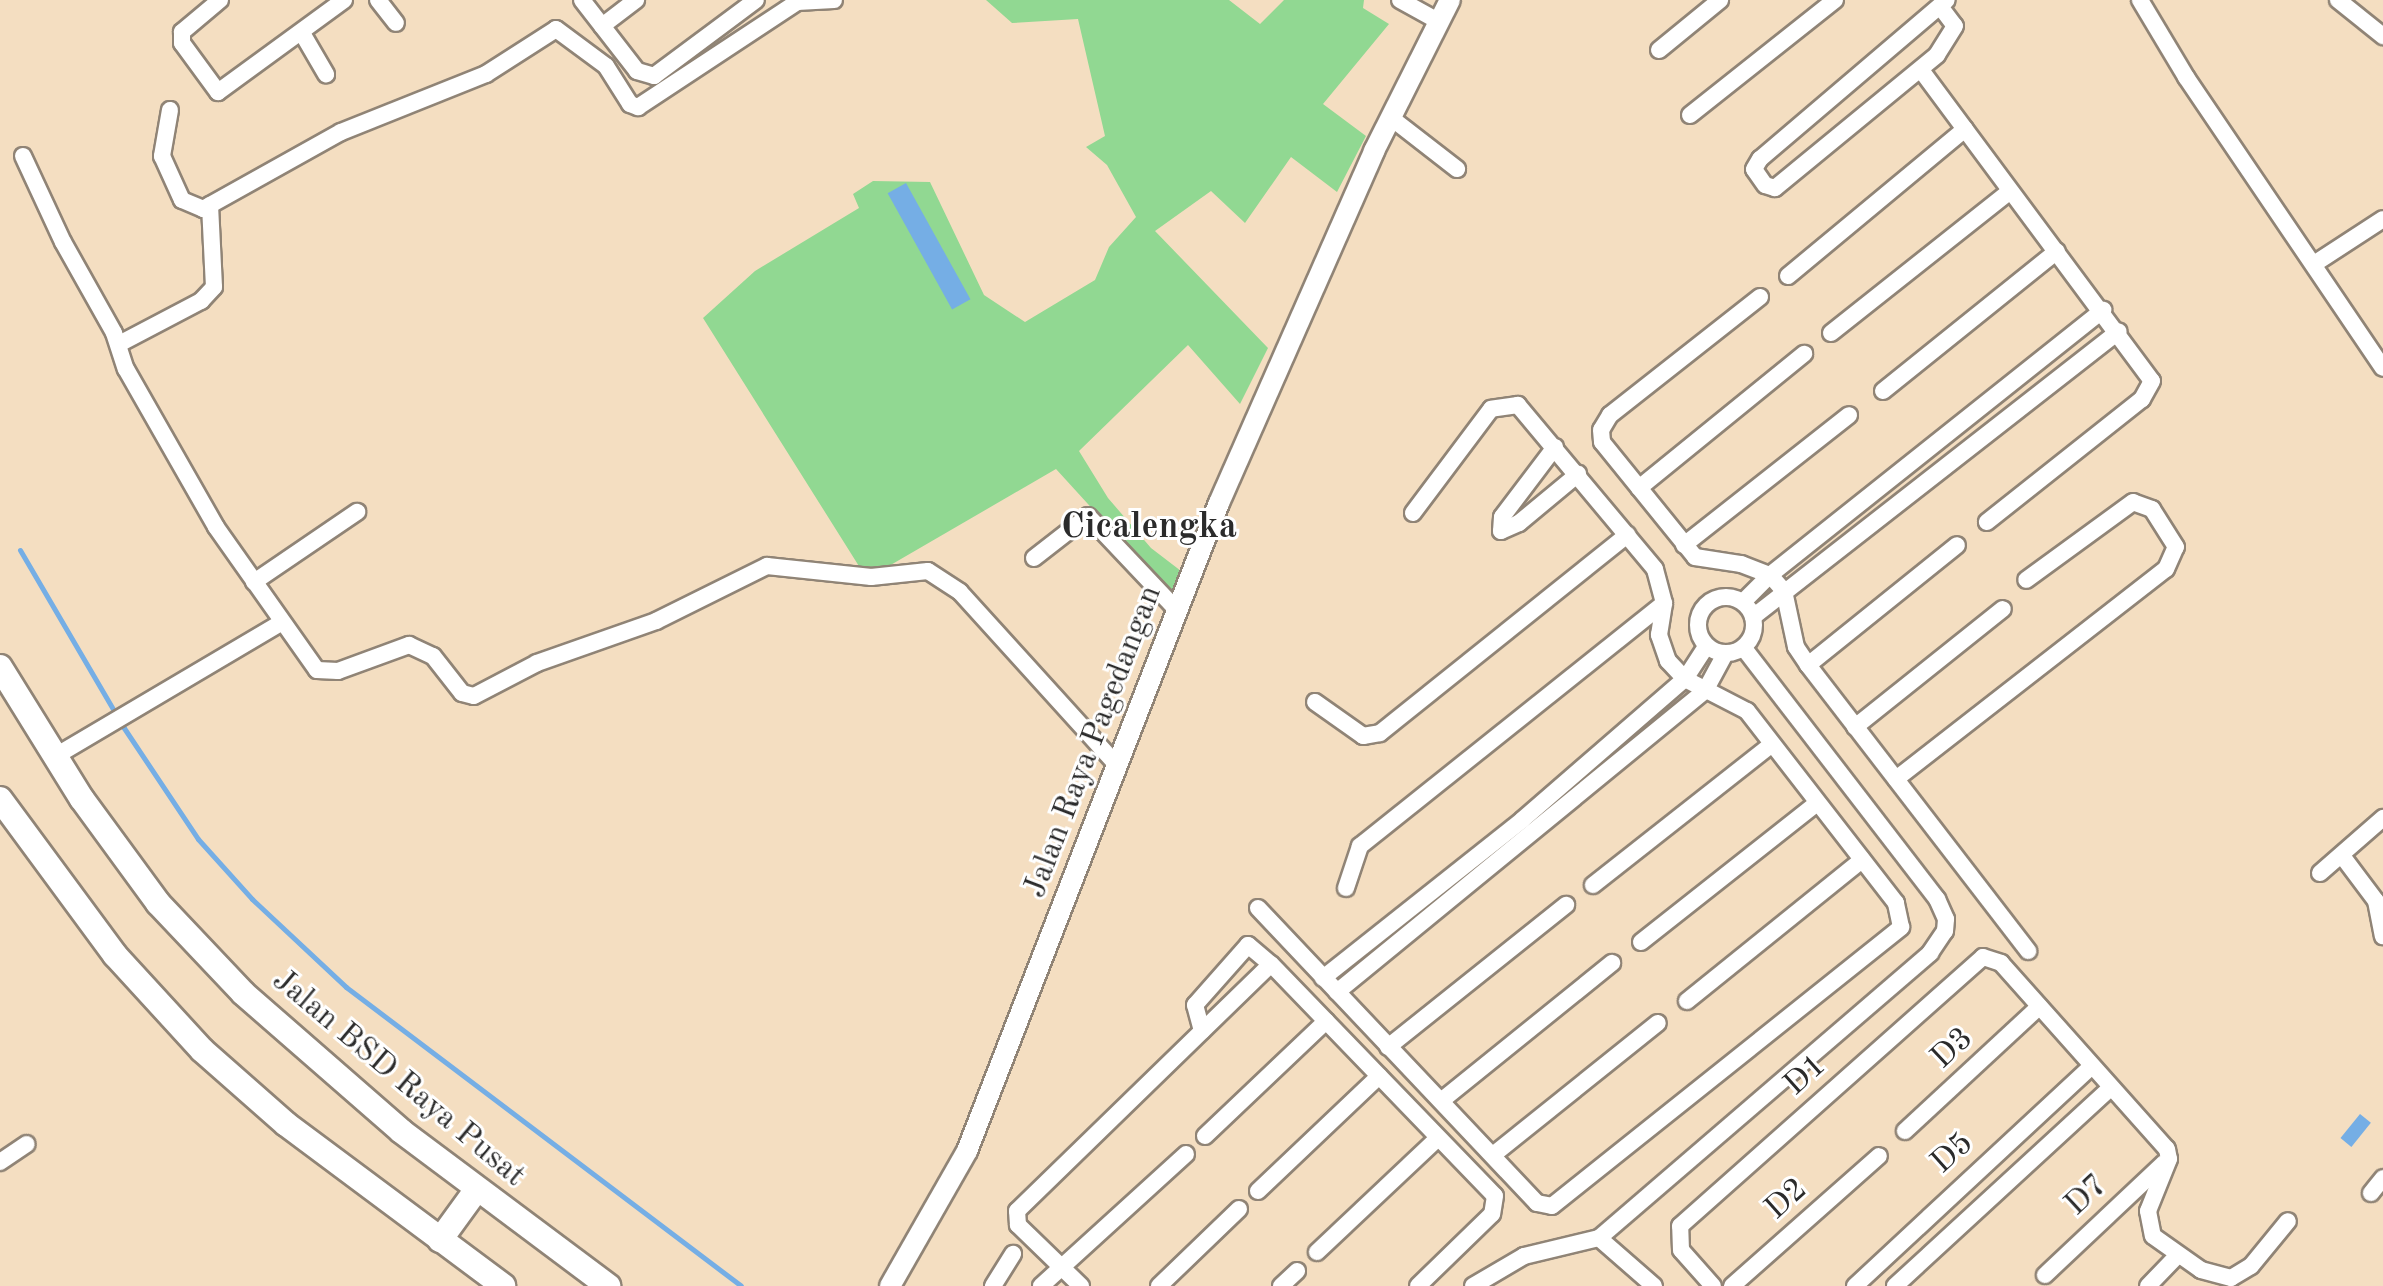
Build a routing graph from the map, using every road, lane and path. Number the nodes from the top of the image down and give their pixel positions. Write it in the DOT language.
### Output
graph roads {
  1 [pos="220,0"];
  2 [pos="344,0"];
  3 [pos="378,0"];
  4 [pos="582,0"];
  5 [pos="636,0"];
  6 [pos="756,0"];
  7 [pos="834,0"];
  8 [pos="1400,0"];
  9 [pos="1450,0"];
  10 [pos="1720,0"];
  11 [pos="1835,0"];
  12 [pos="2140,0"];
  13 [pos="2338,0"];
  14 [pos="1945,4"];
  15 [pos="1440,22"];
  16 [pos="396,23"];
  17 [pos="602,26"];
  18 [pos="2380,27"];
  19 [pos="302,33"];
  20 [pos="1659,50"];
  21 [pos="1921,70"];
  22 [pos="326,74"];
  23 [pos="170,110"];
  24 [pos="1690,115"];
  25 [pos="1390,117"];
  26 [pos="1965,129"];
  27 [pos="23,156"];
  28 [pos="1457,169"];
  29 [pos="2010,191"];
  30 [pos="210,205"];
  31 [pos="2383,219"];
  32 [pos="2057,251"];
  33 [pos="2314,264"];
  34 [pos="1788,276"];
  35 [pos="1760,297"];
  36 [pos="2103,310"];
  37 [pos="2119,331"];
  38 [pos="1831,333"];
  39 [pos="119,344"];
  40 [pos="1804,354"];
  41 [pos="2383,368"];
  42 [pos="1883,391"];
  43 [pos="1849,415"];
  44 [pos="1555,447"];
  45 [pos="1578,474"];
  46 [pos="1639,488"];
  47 [pos="357,512"];
  48 [pos="1413,513"];
  49 [pos="1987,522"];
  50 [pos="1627,535"];
  51 [pos="1684,545"];
  52 [pos="1957,545"];
  53 [pos="1034,558"];
  54 [pos="1770,575"];
  55 [pos="2026,580"];
  56 [pos="254,582"];
  57 [pos="1784,591"];
  58 [pos="1664,603"];
  59 [pos="2003,609"];
  60 [pos="1177,610"];
  61 [pos="1748,610"];
  62 [pos="282,622"];
  63 [pos="1706,647"];
  64 [pos="1744,648"];
  65 [pos="1725,654"];
  66 [pos="1808,665"];
  67 [pos="0,667"];
  68 [pos="1685,679"];
  69 [pos="1705,691"];
  70 [pos="1315,702"];
  71 [pos="1855,727"];
  72 [pos="1771,745"];
  73 [pos="54,757"];
  74 [pos="1117,765"];
  75 [pos="1896,779"];
  76 [pos="0,799"];
  77 [pos="1817,803"];
  78 [pos="2383,818"];
  79 [pos="2343,857"];
  80 [pos="1862,860"];
  81 [pos="2320,873"];
  82 [pos="1593,885"];
  83 [pos="1346,888"];
  84 [pos="1566,905"];
  85 [pos="1258,908"];
  86 [pos="2383,936"];
  87 [pos="1641,942"];
  88 [pos="2028,951"];
  89 [pos="1612,963"];
  90 [pos="1271,964"];
  91 [pos="1323,978"];
  92 [pos="1337,992"];
  93 [pos="1687,1001"];
  94 [pos="2039,1007"];
  95 [pos="1326,1021"];
  96 [pos="1658,1023"];
  97 [pos="1202,1031"];
  98 [pos="1388,1047"];
  99 [pos="2091,1067"];
  100 [pos="1379,1076"];
  101 [pos="2110,1088"];
  102 [pos="1441,1101"];
  103 [pos="1905,1131"];
  104 [pos="1205,1136"];
  105 [pos="1438,1138"];
  106 [pos="27,1144"];
  107 [pos="1186,1154"];
  108 [pos="1493,1155"];
  109 [pos="1879,1156"];
  110 [pos="2169,1159"];
  111 [pos="0,1162"];
  112 [pos="2383,1178"];
  113 [pos="477,1189"];
  114 [pos="1258,1191"];
  115 [pos="2371,1193"];
  116 [pos="1239,1209"];
  117 [pos="2288,1221"];
  118 [pos="1599,1238"];
  119 [pos="440,1240"];
  120 [pos="1317,1252"];
  121 [pos="1013,1254"];
  122 [pos="2177,1256"];
  123 [pos="1065,1270"];
  124 [pos="1297,1271"];
  125 [pos="2045,1275"];
  126 [pos="503,1286"];
  127 [pos="608,1286"];
  128 [pos="890,1286"];
  129 [pos="993,1286"];
  130 [pos="1041,1286"];
  131 [pos="1081,1286"];
  132 [pos="1159,1286"];
  133 [pos="1281,1286"];
  134 [pos="1418,1286"];
  135 [pos="1473,1286"];
  136 [pos="1654,1286"];
  137 [pos="1713,1286"];
  138 [pos="1732,1286"];
  139 [pos="1855,1286"];
  140 [pos="1895,1286"];
  141 [pos="2148,1286"];
  1 -- 19 [label="street"];
  2 -- 19 [label="street"];
  3 -- 16 [label="street"];
  4 -- 17 [label="street"];
  5 -- 17 [label="street"];
  6 -- 17 [label="street"];
  7 -- 30 [label="street"];
  8 -- 15 [label="street"];
  9 -- 15 [label="street, Jalan Raya Pagedangan"];
  10 -- 20 [label="street"];
  11 -- 24 [label="street"];
  12 -- 33 [label="street"];
  13 -- 18 [label="street"];
  14 -- 21 [label="street"];
  14 -- 21 [label="street"];
  15 -- 25 [label="street, Jalan Raya Pagedangan"];
  19 -- 22 [label="street"];
  21 -- 26 [label="street"];
  23 -- 30 [label="street"];
  25 -- 28 [label="street"];
  25 -- 60 [label="street, Jalan Raya Pagedangan"];
  26 -- 29 [label="street"];
  26 -- 34 [label="street"];
  27 -- 39 [label="street"];
  29 -- 32 [label="street"];
  29 -- 38 [label="street"];
  30 -- 39 [label="street"];
  31 -- 33 [label="street"];
  32 -- 36 [label="street"];
  32 -- 42 [label="street"];
  33 -- 41 [label="street"];
  35 -- 46 [label="street"];
  36 -- 37 [label="street"];
  36 -- 54 [label="street"];
  37 -- 49 [label="street"];
  37 -- 57 [label="street"];
  39 -- 56 [label="street"];
  40 -- 46 [label="street"];
  43 -- 51 [label="street"];
  44 -- 45 [label="street"];
  44 -- 45 [label="street"];
  44 -- 48 [label="street"];
  45 -- 50 [label="street"];
  46 -- 51 [label="street"];
  47 -- 56 [label="street"];
  50 -- 58 [label="street"];
  50 -- 70 [label="street"];
  51 -- 54 [label="street"];
  52 -- 66 [label="street"];
  53 -- 60 [label="street"];
  54 -- 57 [label="street"];
  54 -- 61 [label="street"];
  55 -- 75 [label="street"];
  56 -- 62 [label="street"];
  57 -- 61 [label="street"];
  57 -- 66 [label="street"];
  58 -- 68 [label="street"];
  58 -- 83 [label="street"];
  59 -- 71 [label="street"];
  60 -- 74 [label="street, Jalan Raya Pagedangan"];
  61 -- 63 [label="street"];
  61 -- 64 [label="street"];
  62 -- 73 [label="street"];
  62 -- 74 [label="street"];
  63 -- 65 [label="street"];
  63 -- 68 [label="street"];
  64 -- 65 [label="street"];
  64 -- 118 [label="street"];
  65 -- 69 [label="street"];
  66 -- 71 [label="street"];
  67 -- 73 [label="main road, Jalan BSD Raya Pusat"];
  68 -- 69 [label="street"];
  68 -- 91 [label="street"];
  69 -- 72 [label="street"];
  69 -- 92 [label="street"];
  71 -- 75 [label="street"];
  72 -- 77 [label="street"];
  72 -- 82 [label="street"];
  73 -- 113 [label="main road, Jalan BSD Raya Pusat"];
  74 -- 128 [label="street, Jalan Raya Pagedangan"];
  75 -- 88 [label="street"];
  76 -- 119 [label="main road"];
  77 -- 80 [label="street"];
  77 -- 87 [label="street"];
  78 -- 79 [label="street"];
  79 -- 81 [label="street"];
  79 -- 86 [label="street"];
  80 -- 93 [label="street"];
  80 -- 108 [label="street"];
  84 -- 98 [label="street"];
  85 -- 91 [label="street"];
  89 -- 102 [label="street"];
  90 -- 95 [label="street"];
  90 -- 97 [label="street"];
  90 -- 97 [label="street"];
  91 -- 92 [label="street"];
  92 -- 98 [label="street"];
  94 -- 99 [label="street"];
  94 -- 103 [label="street, D3"];
  94 -- 137 [label="street, D1"];
  95 -- 100 [label="street"];
  95 -- 104 [label="street"];
  96 -- 108 [label="street"];
  97 -- 123 [label="street"];
  98 -- 102 [label="street"];
  99 -- 101 [label="street"];
  99 -- 139 [label="street, D5"];
  100 -- 105 [label="street"];
  100 -- 114 [label="street"];
  101 -- 110 [label="street"];
  101 -- 140 [label="street, D5"];
  102 -- 108 [label="street"];
  105 -- 120 [label="street"];
  105 -- 134 [label="street"];
  106 -- 111 [label="street"];
  107 -- 123 [label="street"];
  109 -- 138 [label="street, D2"];
  110 -- 122 [label="street"];
  110 -- 125 [label="street, D7"];
  112 -- 115 [label="street"];
  113 -- 119 [label="main road"];
  113 -- 127 [label="main road, Jalan BSD Raya Pusat"];
  116 -- 132 [label="street"];
  117 -- 122 [label="street"];
  118 -- 135 [label="street"];
  118 -- 136 [label="street"];
  119 -- 126 [label="main road"];
  121 -- 129 [label="street"];
  122 -- 141 [label="street"];
  123 -- 130 [label="street"];
  123 -- 131 [label="street"];
  124 -- 133 [label="street"];
}
